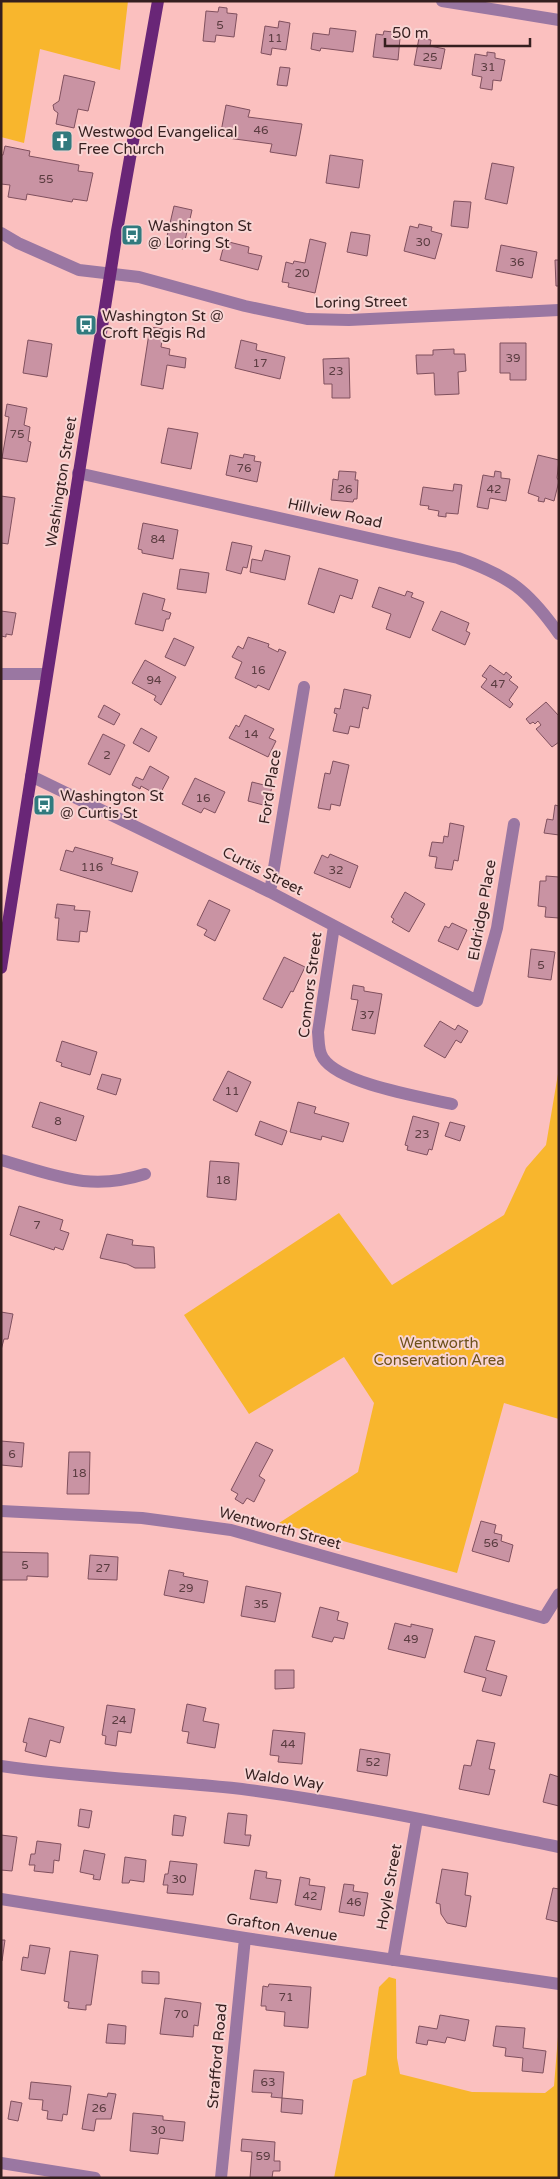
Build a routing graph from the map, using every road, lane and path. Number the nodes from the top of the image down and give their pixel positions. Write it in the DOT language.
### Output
graph roads {
  1 [pos="158,1"];
  2 [pos="442,1"];
  3 [pos="495,6"];
  4 [pos="559,20"];
  5 [pos="1,233"];
  6 [pos="110,275"];
  7 [pos="559,310"];
  8 [pos="78,473"];
  9 [pos="559,634"];
  10 [pos="1,674"];
  11 [pos="47,674"];
  12 [pos="304,687"];
  13 [pos="31,776"];
  14 [pos="514,824"];
  15 [pos="270,892"];
  16 [pos="5,921"];
  17 [pos="334,926"];
  18 [pos="1,968"];
  19 [pos="478,1001"];
  20 [pos="452,1104"];
  21 [pos="1,1160"];
  22 [pos="145,1174"];
  23 [pos="1,1511"];
  24 [pos="559,1594"];
  25 [pos="1,1766"];
  26 [pos="417,1819"];
  27 [pos="559,1847"];
  28 [pos="1,1899"];
  29 [pos="244,1938"];
  30 [pos="393,1960"];
  31 [pos="559,1984"];
  32 [pos="1,2163"];
  33 [pos="94,2178"];
  34 [pos="221,2178"];
  1 -- 6 [label="main road, Washington Street"];
  2 -- 3 [label="street"];
  3 -- 4 [label="street"];
  5 -- 6 [label="street, Loring Street"];
  6 -- 7 [label="street, Loring Street"];
  6 -- 8 [label="main road, Washington Street"];
  8 -- 9 [label="street, Hillview Road"];
  8 -- 11 [label="main road, Washington Street"];
  10 -- 11 [label="street"];
  11 -- 13 [label="main road, Washington Street"];
  12 -- 15 [label="street, Ford Place"];
  13 -- 15 [label="street, Curtis Street"];
  13 -- 16 [label="main road, Washington Street"];
  14 -- 19 [label="street, Eldridge Place"];
  15 -- 17 [label="street, Curtis Street"];
  16 -- 18 [label="main road, Washington Street"];
  17 -- 19 [label="street, Curtis Street"];
  17 -- 20 [label="street, Connors Street"];
  21 -- 22 [label="street"];
  23 -- 24 [label="street, Wentworth Street"];
  25 -- 26 [label="street, Waldo Way"];
  26 -- 27 [label="street, Waldo Way"];
  26 -- 30 [label="street, Hoyle Street"];
  28 -- 29 [label="street, Grafton Avenue"];
  29 -- 30 [label="street, Grafton Avenue"];
  29 -- 34 [label="street, Strafford Road"];
  30 -- 31 [label="street, Grafton Avenue"];
  32 -- 33 [label="street"];
}
